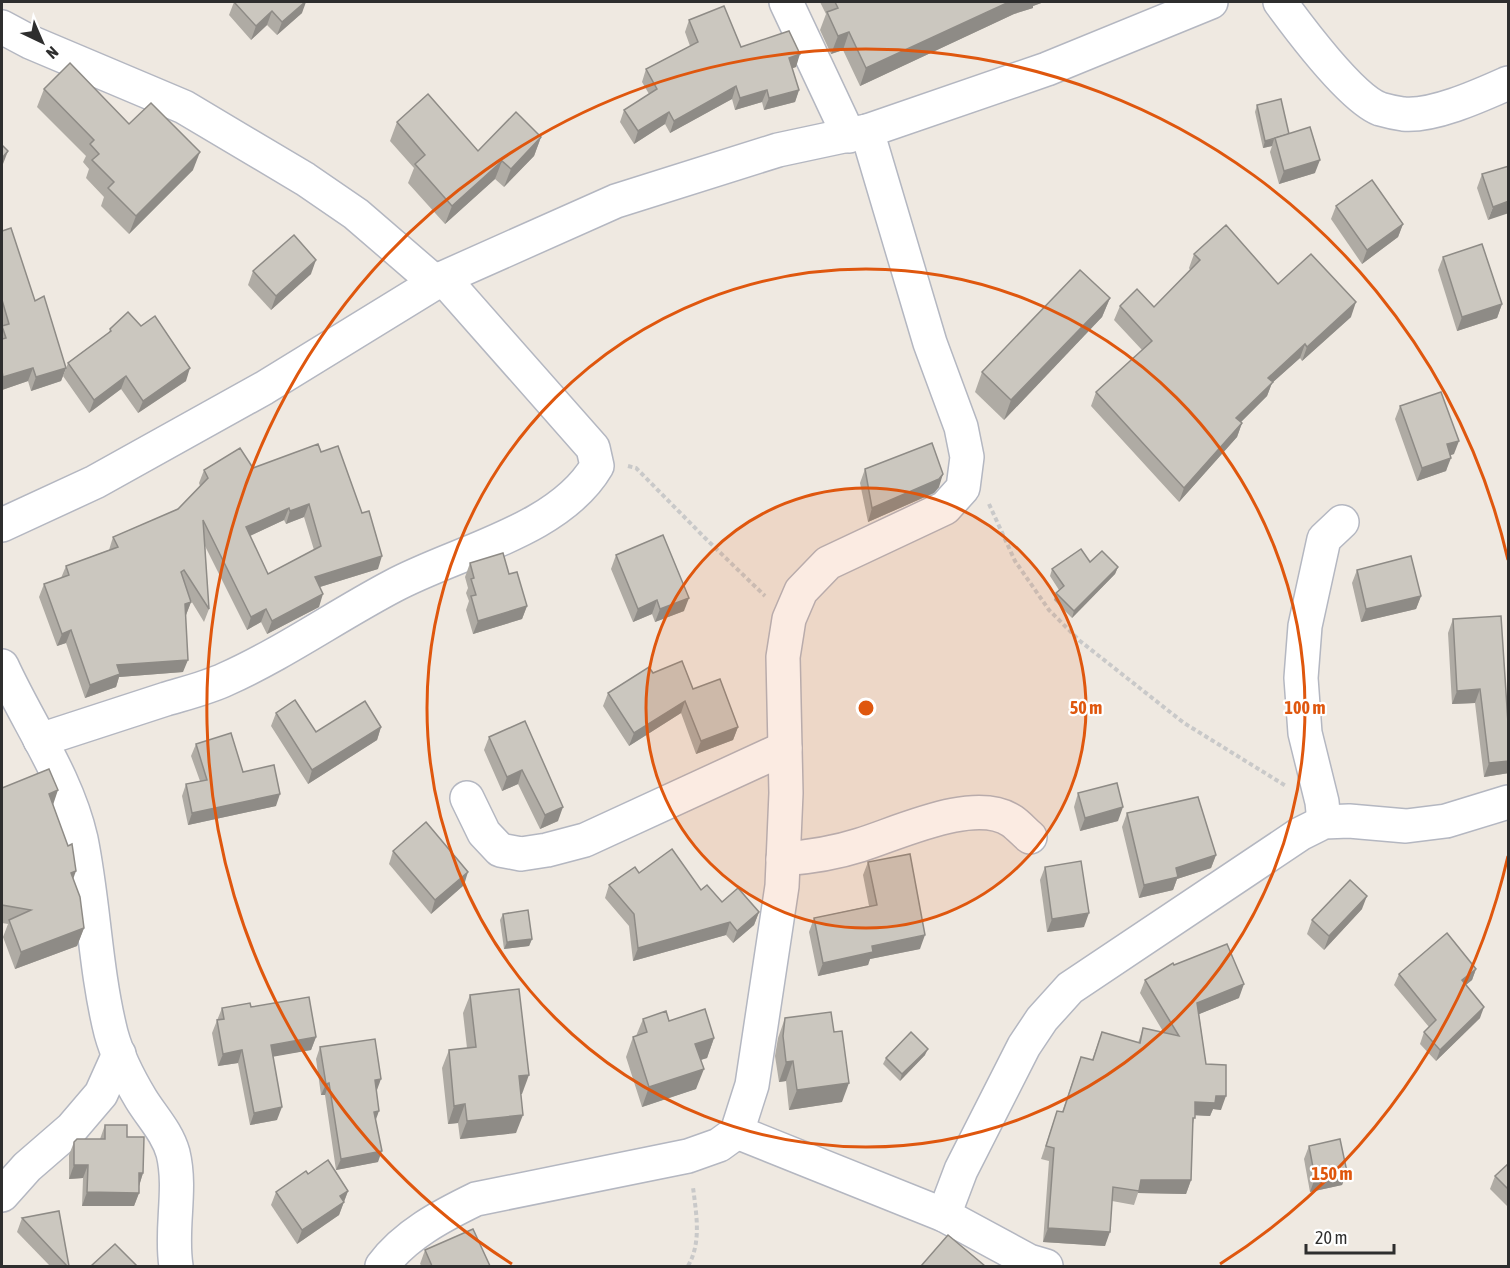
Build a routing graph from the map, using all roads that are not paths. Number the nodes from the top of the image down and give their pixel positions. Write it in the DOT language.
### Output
graph roads {
  1 [pos="786,2"];
  2 [pos="1211,2"];
  3 [pos="1280,2"];
  4 [pos="2,27"];
  5 [pos="1509,83"];
  6 [pos="858,133"];
  7 [pos="439,280"];
  8 [pos="1342,522"];
  9 [pos="2,525"];
  10 [pos="2,666"];
  11 [pos="40,740"];
  12 [pos="785,748"];
  13 [pos="467,798"];
  14 [pos="1509,802"];
  15 [pos="1323,812"];
  16 [pos="1030,837"];
  17 [pos="783,860"];
  18 [pos="119,1054"];
  19 [pos="737,1131"];
  20 [pos="2,1195"];
  21 [pos="944,1215"];
  22 [pos="176,1266"];
  23 [pos="382,1266"];
  24 [pos="1046,1266"];
  1 -- 6 [label="street"];
  2 -- 6 [label="street"];
  3 -- 5 [label="street"];
  4 -- 7 [label="street"];
  6 -- 7 [label="street"];
  6 -- 12 [label="street"];
  7 -- 9 [label="street"];
  7 -- 11 [label="street"];
  8 -- 15 [label="street"];
  10 -- 11 [label="street"];
  11 -- 18 [label="street"];
  12 -- 13 [label="street"];
  12 -- 17 [label="street"];
  14 -- 15 [label="street"];
  15 -- 21 [label="street"];
  16 -- 17 [label="street"];
  17 -- 19 [label="street"];
  18 -- 20 [label="street"];
  18 -- 22 [label="street"];
  19 -- 21 [label="street"];
  19 -- 23 [label="street"];
  21 -- 24 [label="street"];
}
